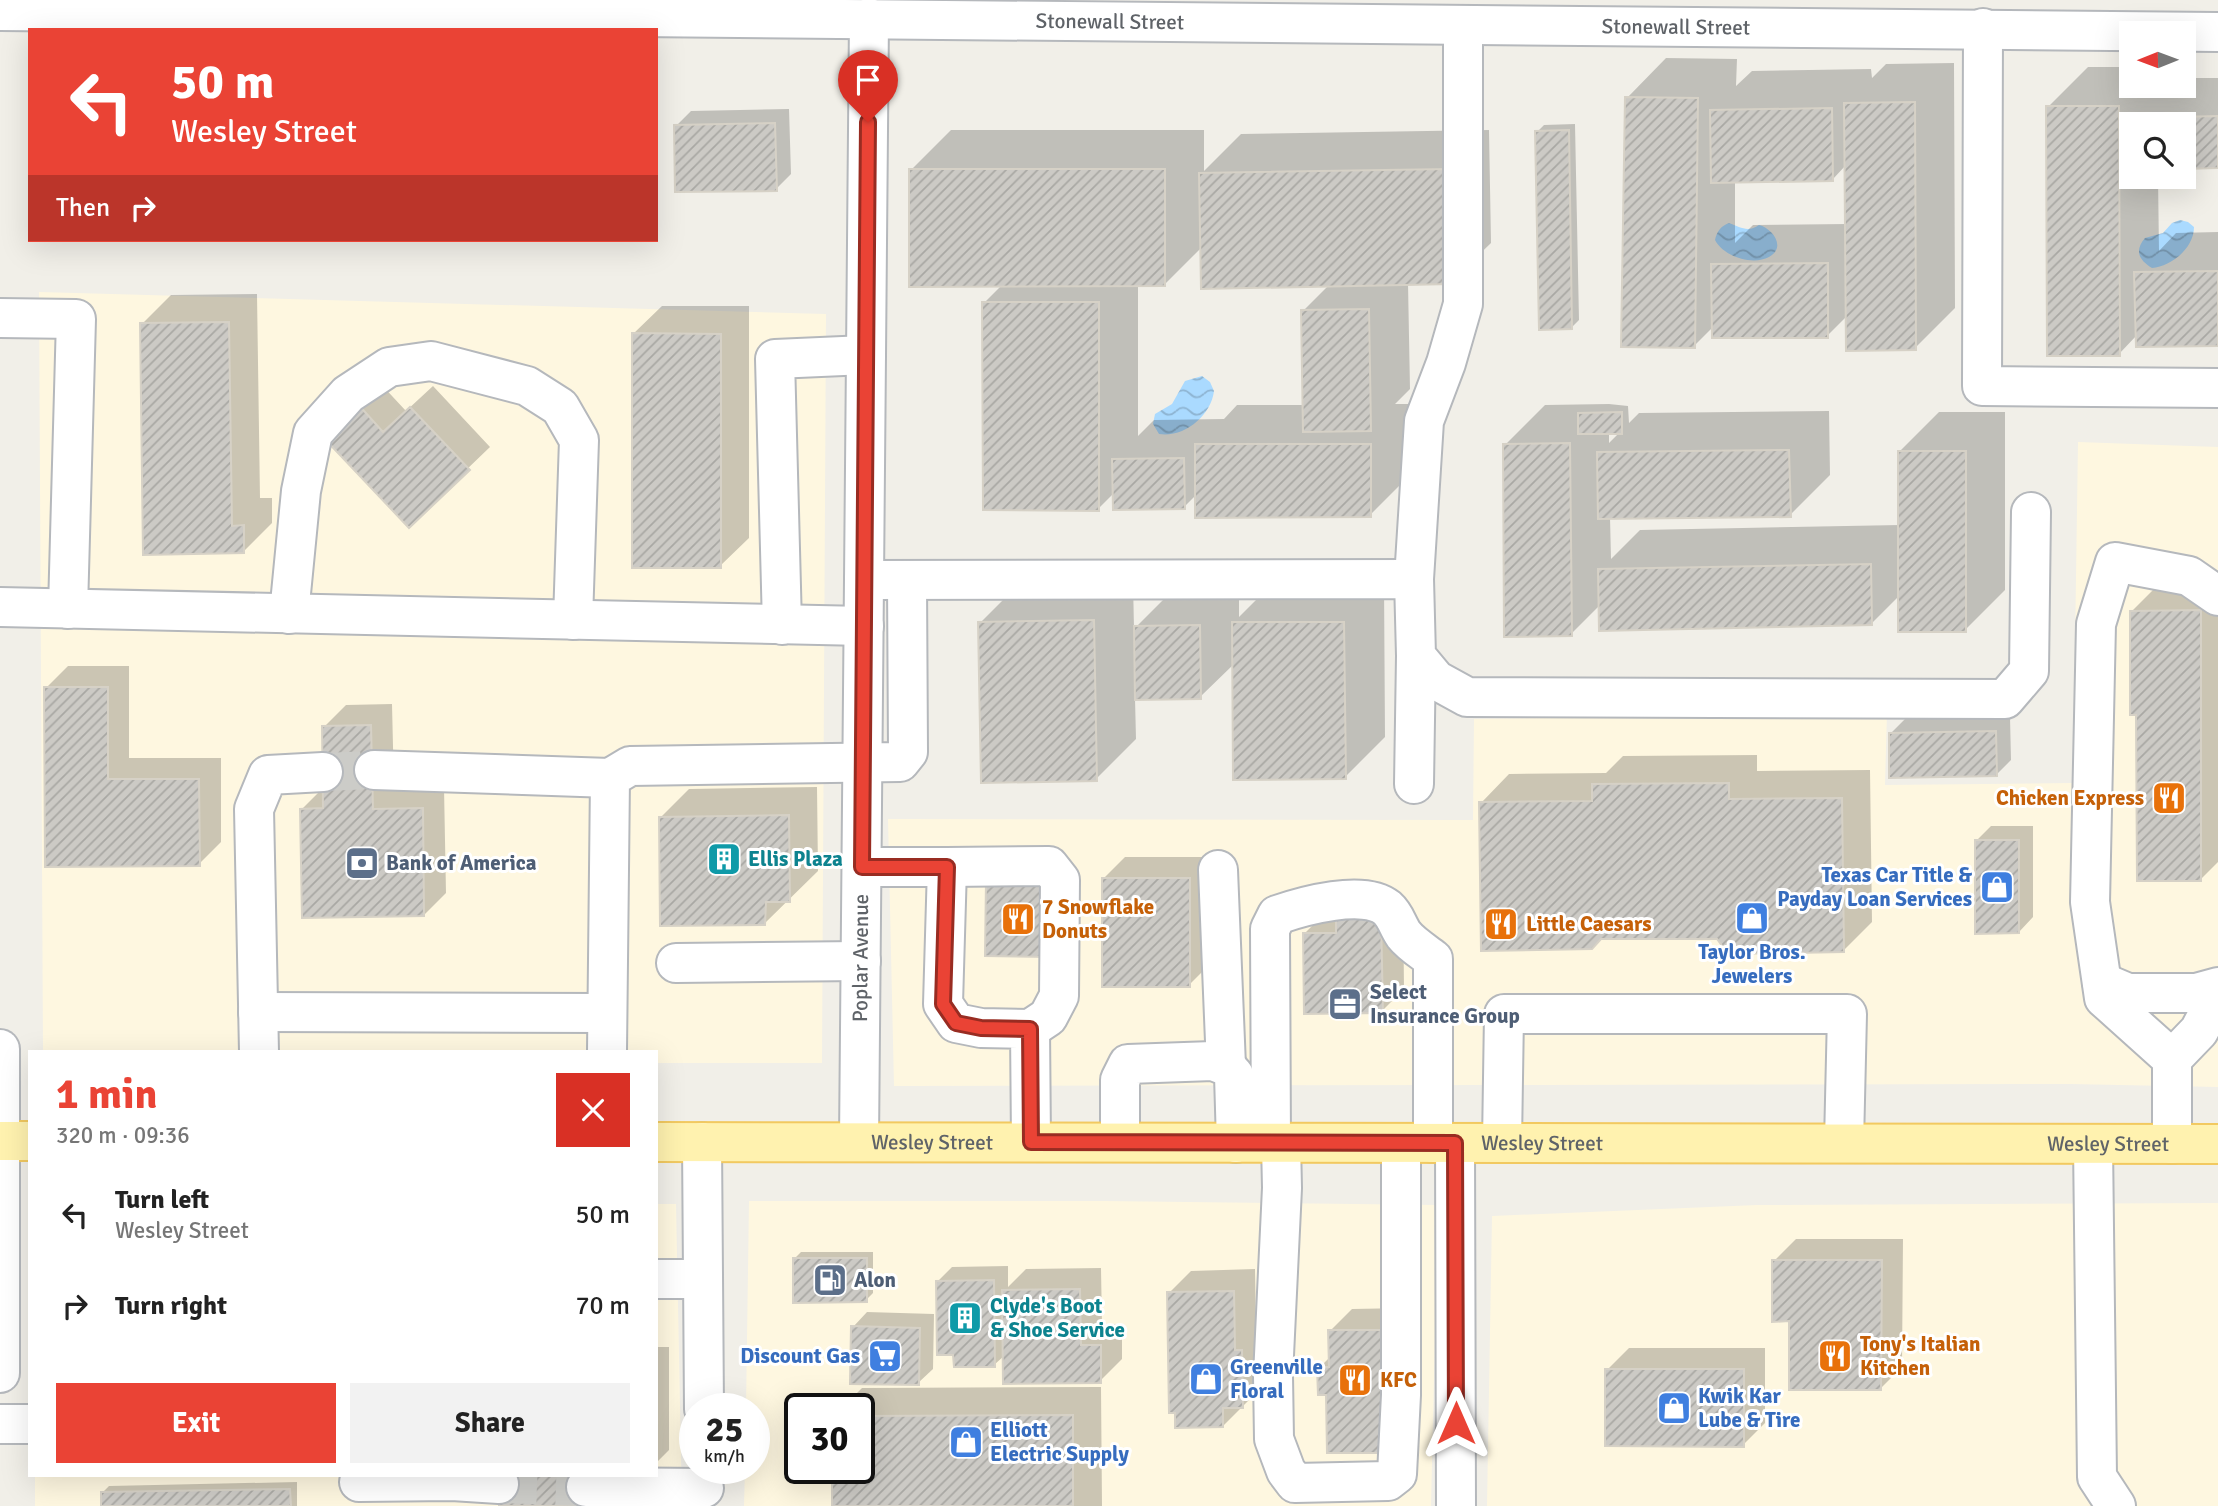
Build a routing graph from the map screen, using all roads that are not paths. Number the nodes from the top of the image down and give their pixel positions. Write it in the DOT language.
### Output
graph roads {
  1 [pos="70,6"];
  2 [pos="530,8"];
  3 [pos="646,8"];
  4 [pos="1075,10"];
  5 [pos="0,11"];
  6 [pos="1650,13"];
  7 [pos="1783,14"];
  8 [pos="869,18"];
  9 [pos="1463,25"];
  10 [pos="1983,29"];
  11 [pos="2218,32"];
  12 [pos="0,318"];
  13 [pos="866,355"];
  14 [pos="2218,388"];
  15 [pos="2031,512"];
  16 [pos="1414,579"];
  17 [pos="864,580"];
  18 [pos="907,581"];
  19 [pos="2218,596"];
  20 [pos="0,607"];
  21 [pos="68,609"];
  22 [pos="289,614"];
  23 [pos="573,620"];
  24 [pos="782,625"];
  25 [pos="864,626"];
  26 [pos="1416,656"];
  27 [pos="863,762"];
  28 [pos="374,770"];
  29 [pos="323,772"];
  30 [pos="610,778"];
  31 [pos="1414,784"];
  32 [pos="862,867"];
  33 [pos="947,867"];
  34 [pos="1218,870"];
  35 [pos="861,961"];
  36 [pos="676,963"];
  37 [pos="2102,982"];
  38 [pos="2218,986"];
  39 [pos="2218,995"];
  40 [pos="258,1012"];
  41 [pos="607,1013"];
  42 [pos="1030,1029"];
  43 [pos="0,1049"];
  44 [pos="259,1050"];
  45 [pos="607,1050"];
  46 [pos="2172,1059"];
  47 [pos="1226,1066"];
  48 [pos="10,1141"];
  49 [pos="658,1142"];
  50 [pos="702,1142"];
  51 [pos="859,1142"];
  52 [pos="1031,1142"];
  53 [pos="1121,1142"];
  54 [pos="1263,1143"];
  55 [pos="1430,1143"];
  56 [pos="1502,1143"];
  57 [pos="1844,1143"];
  58 [pos="2093,1144"];
  59 [pos="2172,1144"];
  60 [pos="2218,1144"];
  61 [pos="28,1275"];
  62 [pos="1,1276"];
  63 [pos="658,1279"];
  64 [pos="704,1279"];
  65 [pos="0,1373"];
  66 [pos="704,1393"];
  67 [pos="0,1424"];
  68 [pos="28,1424"];
  69 [pos="499,1484"];
  70 [pos="586,1487"];
  71 [pos="704,1487"];
  72 [pos="359,1488"];
  73 [pos="1456,1506"];
  74 [pos="2116,1506"];
  1 -- 2 [label="street, Stonewall Street"];
  1 -- 5 [label="street, Stonewall Street"];
  2 -- 3 [label="street, Stonewall Street"];
  3 -- 8 [label="street, Stonewall Street"];
  4 -- 8 [label="street, Stonewall Street"];
  4 -- 9 [label="street, Stonewall Street"];
  6 -- 7 [label="street, Stonewall Street"];
  6 -- 9 [label="street, Stonewall Street"];
  7 -- 10 [label="street, Stonewall Street"];
  8 -- 13 [label="street, Poplar Avenue"];
  9 -- 16 [label="street"];
  10 -- 11 [label="street, Stonewall Street"];
  10 -- 14 [label="street"];
  12 -- 21 [label="street"];
  13 -- 17 [label="street, Poplar Avenue"];
  13 -- 24 [label="street"];
  15 -- 26 [label="street"];
  16 -- 18 [label="street"];
  16 -- 26 [label="street"];
  17 -- 18 [label="street"];
  17 -- 25 [label="street, Poplar Avenue"];
  18 -- 27 [label="street"];
  19 -- 37 [label="street"];
  20 -- 21 [label="street"];
  21 -- 22 [label="street"];
  22 -- 23 [label="street"];
  22 -- 23 [label="street"];
  23 -- 24 [label="street"];
  24 -- 25 [label="street"];
  25 -- 27 [label="street, Poplar Avenue"];
  26 -- 31 [label="street"];
  27 -- 30 [label="street"];
  27 -- 32 [label="street, Poplar Avenue"];
  28 -- 30 [label="street"];
  29 -- 40 [label="street"];
  30 -- 41 [label="street"];
  32 -- 33 [label="street"];
  32 -- 35 [label="street, Poplar Avenue"];
  33 -- 42 [label="street"];
  33 -- 42 [label="street"];
  34 -- 47 [label="street"];
  35 -- 36 [label="street"];
  35 -- 51 [label="street, Poplar Avenue"];
  37 -- 38 [label="street"];
  37 -- 46 [label="street"];
  39 -- 46 [label="street"];
  40 -- 41 [label="street"];
  40 -- 44 [label="street"];
  41 -- 45 [label="street"];
  42 -- 52 [label="street"];
  43 -- 48 [label="street"];
  46 -- 59 [label="street"];
  47 -- 53 [label="street"];
  47 -- 54 [label="street"];
  48 -- 62 [label="street"];
  49 -- 50 [label="main road, Wesley Street"];
  50 -- 51 [label="main road, Wesley Street"];
  50 -- 64 [label="street"];
  51 -- 52 [label="main road, Wesley Street"];
  52 -- 53 [label="main road, Wesley Street"];
  53 -- 54 [label="main road, Wesley Street"];
  54 -- 55 [label="main road, Wesley Street"];
  54 -- 55 [label="street"];
  54 -- 55 [label="street"];
  55 -- 56 [label="main road, Wesley Street"];
  55 -- 73 [label="street"];
  56 -- 57 [label="main road, Wesley Street"];
  56 -- 57 [label="street"];
  57 -- 58 [label="main road, Wesley Street"];
  58 -- 59 [label="main road, Wesley Street"];
  58 -- 74 [label="street"];
  59 -- 60 [label="main road, Wesley Street"];
  61 -- 62 [label="street"];
  62 -- 65 [label="street"];
  63 -- 64 [label="street"];
  64 -- 66 [label="street"];
  67 -- 68 [label="street"];
  69 -- 72 [label="street"];
  70 -- 71 [label="street"];
}
